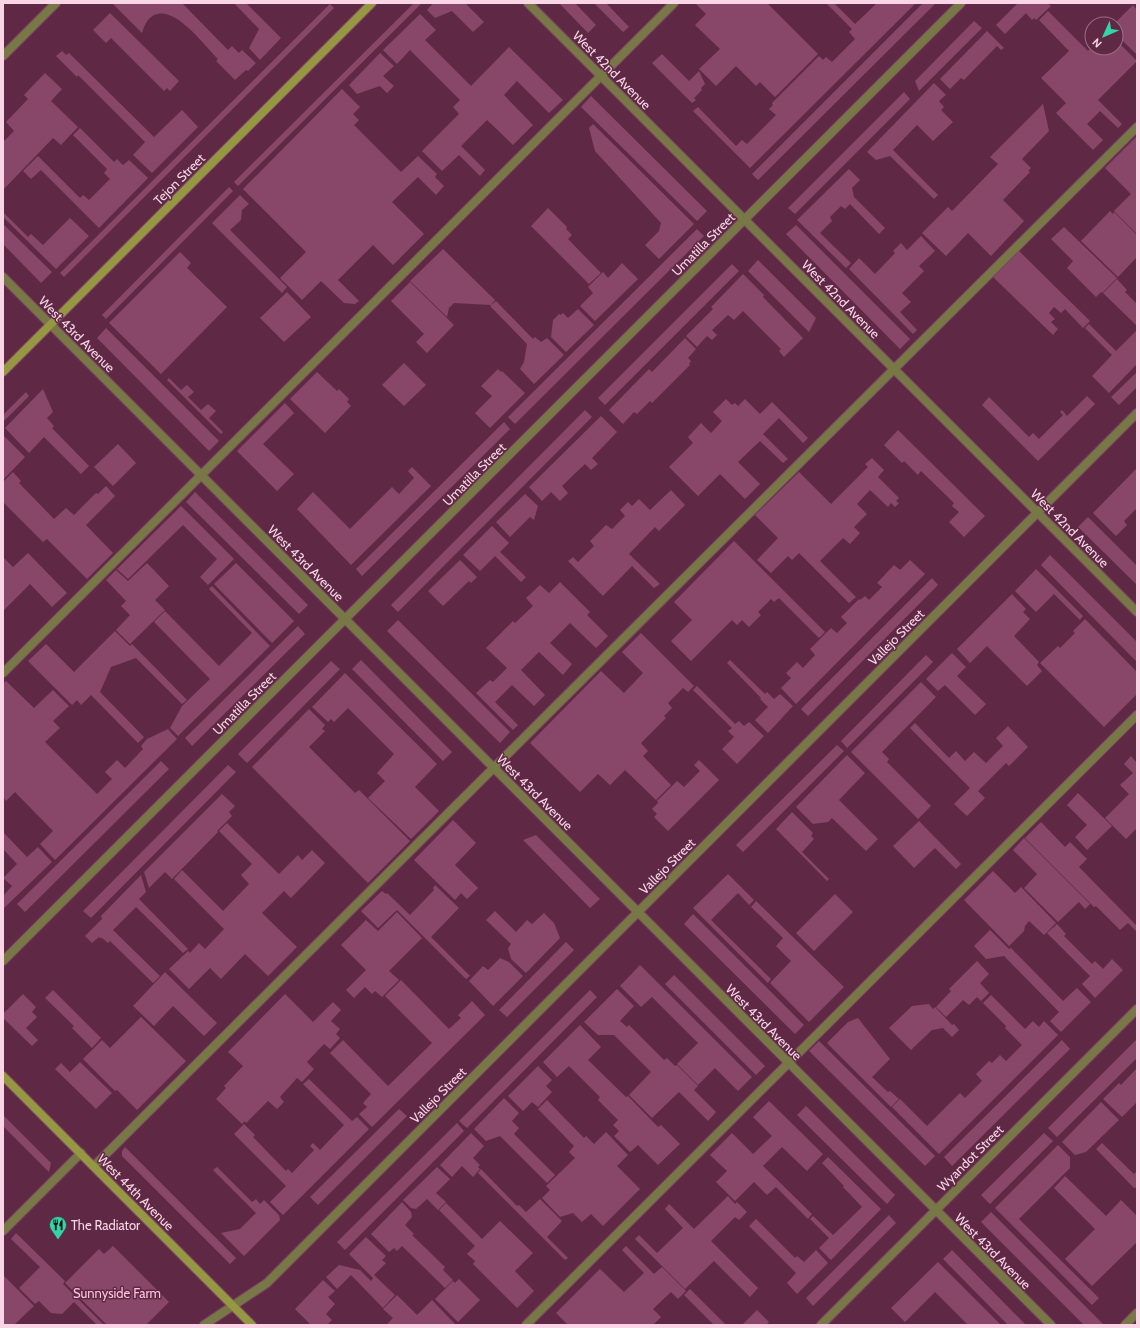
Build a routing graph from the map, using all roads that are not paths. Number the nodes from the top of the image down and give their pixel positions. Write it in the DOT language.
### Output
graph roads {
  1 [pos="56,3"];
  2 [pos="372,3"];
  3 [pos="528,3"];
  4 [pos="674,3"];
  5 [pos="961,3"];
  6 [pos="3,56"];
  7 [pos="601,76"];
  8 [pos="1137,127"];
  9 [pos="744,220"];
  10 [pos="3,277"];
  11 [pos="51,325"];
  12 [pos="894,369"];
  13 [pos="3,372"];
  14 [pos="1137,413"];
  15 [pos="201,475"];
  16 [pos="1037,513"];
  17 [pos="1137,612"];
  18 [pos="345,619"];
  19 [pos="3,673"];
  20 [pos="1137,715"];
  21 [pos="494,768"];
  22 [pos="638,912"];
  23 [pos="3,961"];
  24 [pos="1137,1009"];
  25 [pos="788,1063"];
  26 [pos="3,1076"];
  27 [pos="81,1153"];
  28 [pos="94,1166"];
  29 [pos="936,1210"];
  30 [pos="3,1231"];
  31 [pos="233,1306"];
  32 [pos="1137,1313"];
  33 [pos="204,1325"];
  34 [pos="252,1325"];
  35 [pos="526,1325"];
  36 [pos="821,1325"];
  37 [pos="1051,1325"];
  38 [pos="1125,1325"];
  1 -- 6 [label="street"];
  2 -- 11 [label="street, Tejon Street"];
  3 -- 7 [label="street, West 42nd Avenue"];
  4 -- 7 [label="street"];
  5 -- 9 [label="street, Umatilla Street"];
  7 -- 9 [label="street, West 42nd Avenue"];
  7 -- 15 [label="street"];
  8 -- 12 [label="street"];
  9 -- 12 [label="street, West 42nd Avenue"];
  9 -- 18 [label="street, Umatilla Street"];
  10 -- 11 [label="street, West 43rd Avenue"];
  11 -- 13 [label="street, Tejon Street"];
  11 -- 15 [label="street, West 43rd Avenue"];
  12 -- 16 [label="street, West 42nd Avenue"];
  12 -- 21 [label="street"];
  14 -- 16 [label="street, Vallejo Street"];
  15 -- 18 [label="street, West 43rd Avenue"];
  15 -- 19 [label="street"];
  16 -- 17 [label="street, West 42nd Avenue"];
  16 -- 22 [label="street, Vallejo Street"];
  18 -- 21 [label="street, West 43rd Avenue"];
  18 -- 23 [label="street, Umatilla Street"];
  20 -- 25 [label="street"];
  21 -- 22 [label="street, West 43rd Avenue"];
  21 -- 28 [label="street"];
  22 -- 25 [label="street, West 43rd Avenue"];
  22 -- 31 [label="street, Vallejo Street"];
  24 -- 29 [label="street, Wyandot Street"];
  25 -- 29 [label="street, West 43rd Avenue"];
  25 -- 35 [label="street"];
  26 -- 27 [label="street, West 44th Avenue"];
  27 -- 28 [label="street, West 44th Avenue"];
  27 -- 30 [label="street"];
  28 -- 31 [label="street, West 44th Avenue"];
  29 -- 36 [label="street, Wyandot Street"];
  29 -- 37 [label="street, West 43rd Avenue"];
  31 -- 33 [label="street, Vallejo Street"];
  31 -- 34 [label="street, West 44th Avenue"];
  32 -- 38 [label="street"];
}
